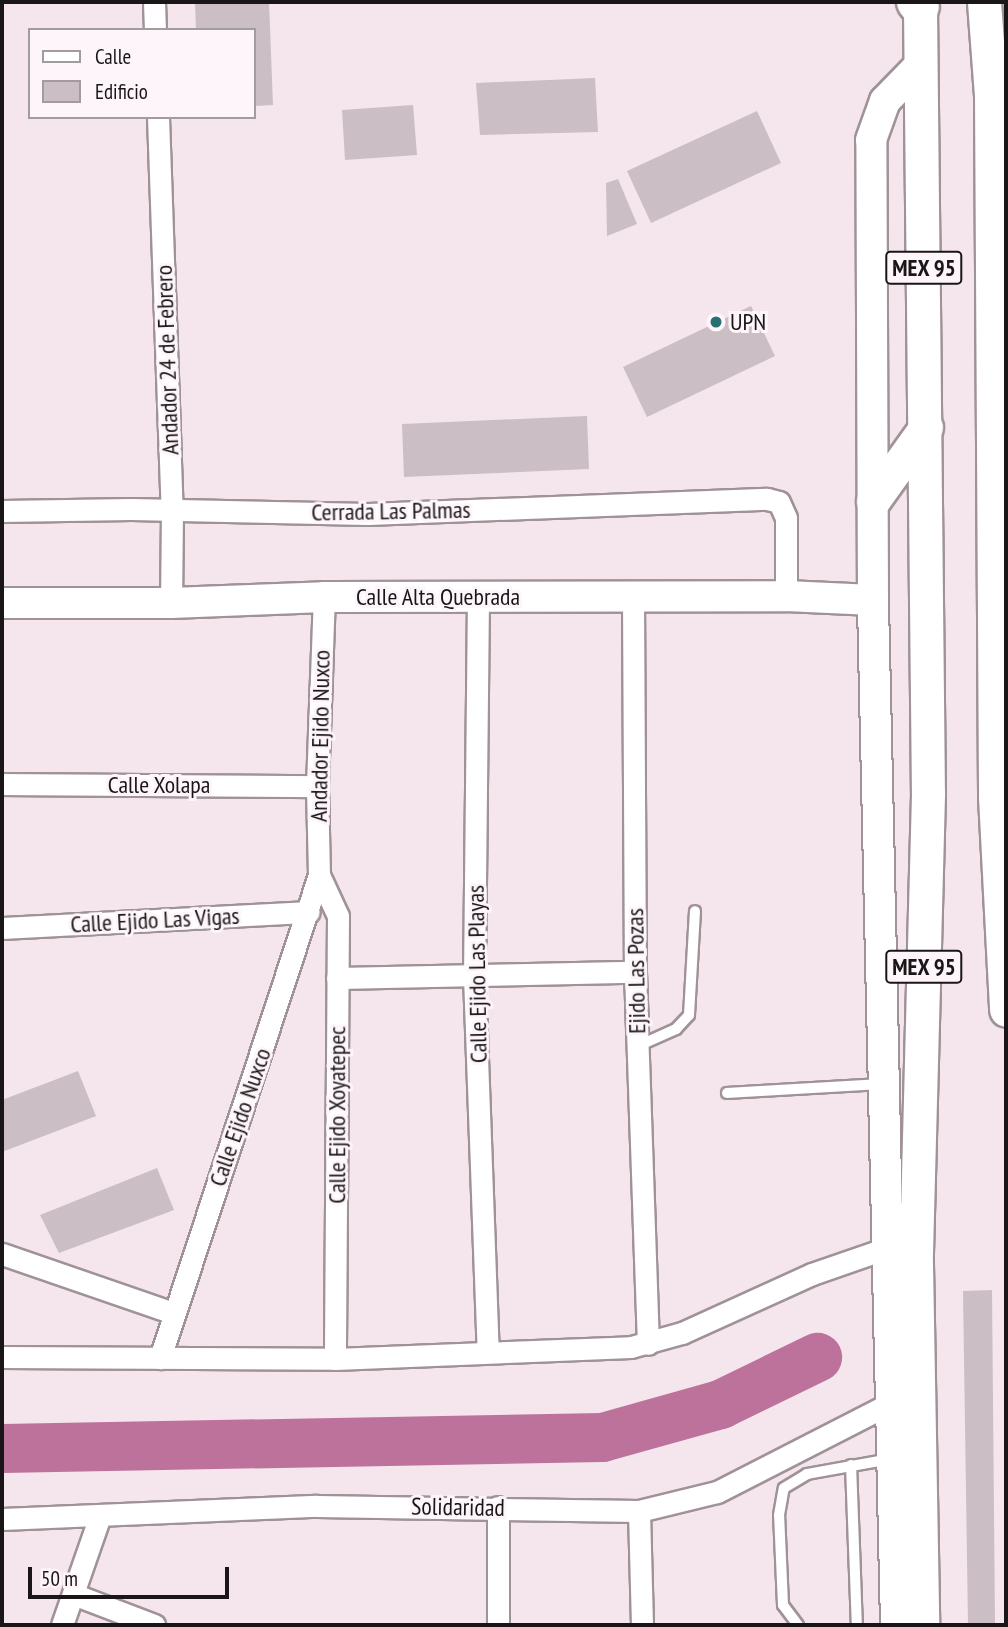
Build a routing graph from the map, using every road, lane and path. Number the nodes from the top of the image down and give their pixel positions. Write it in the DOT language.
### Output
graph roads {
  1 [pos="154,2"];
  2 [pos="984,2"];
  3 [pos="918,4"];
  4 [pos="155,28"];
  5 [pos="921,64"];
  6 [pos="999,109"];
  7 [pos="158,119"];
  8 [pos="926,427"];
  9 [pos="873,501"];
  10 [pos="2,511"];
  11 [pos="172,511"];
  12 [pos="786,596"];
  13 [pos="324,597"];
  14 [pos="478,597"];
  15 [pos="633,598"];
  16 [pos="873,600"];
  17 [pos="2,603"];
  18 [pos="171,603"];
  19 [pos="2,784"];
  20 [pos="317,786"];
  21 [pos="319,875"];
  22 [pos="695,911"];
  23 [pos="309,912"];
  24 [pos="2,928"];
  25 [pos="635,972"];
  26 [pos="474,976"];
  27 [pos="337,978"];
  28 [pos="1006,1010"];
  29 [pos="638,1046"];
  30 [pos="884,1084"];
  31 [pos="727,1093"];
  32 [pos="887,1248"];
  33 [pos="2,1254"];
  34 [pos="173,1313"];
  35 [pos="648,1344"];
  36 [pos="488,1352"];
  37 [pos="2,1357"];
  38 [pos="160,1358"];
  39 [pos="335,1359"];
  40 [pos="891,1403"];
  41 [pos="892,1459"];
  42 [pos="851,1465"];
  43 [pos="498,1507"];
  44 [pos="639,1511"];
  45 [pos="100,1516"];
  46 [pos="2,1519"];
  47 [pos="73,1594"];
  48 [pos="62,1625"];
  49 [pos="154,1625"];
  50 [pos="498,1625"];
  51 [pos="642,1625"];
  52 [pos="798,1625"];
  53 [pos="857,1625"];
  54 [pos="896,1625"];
  55 [pos="922,1625"];
  1 -- 4 [label="street"];
  2 -- 6 [label="main road, MEX 95"];
  3 -- 5 [label="main road, MEX 95"];
  5 -- 8 [label="main road, MEX 95"];
  5 -- 9 [label="main road"];
  6 -- 28 [label="main road, MEX 95"];
  7 -- 11 [label="street, Andador 24 de Febrero"];
  8 -- 9 [label="main road"];
  8 -- 55 [label="main road, MEX 95"];
  9 -- 16 [label="main road"];
  10 -- 11 [label="street, Cerrada Las Palmas"];
  11 -- 12 [label="street, Cerrada Las Palmas"];
  11 -- 18 [label="street, Andador 24 de Febrero"];
  12 -- 15 [label="main road, Calle Alta Quebrada"];
  12 -- 16 [label="main road, Calle Alta Quebrada"];
  13 -- 14 [label="main road, Calle Alta Quebrada"];
  13 -- 18 [label="main road, Calle Alta Quebrada"];
  13 -- 20 [label="street, Andador Ejido Nuxco"];
  14 -- 15 [label="main road, Calle Alta Quebrada"];
  14 -- 26 [label="street, Calle Ejido Las Playas"];
  15 -- 25 [label="street, Ejido Las Pozas"];
  16 -- 30 [label="main road"];
  17 -- 18 [label="main road, Calle Alta Quebrada"];
  19 -- 20 [label="street, Calle Xolapa"];
  20 -- 21 [label="street, Andador Ejido Nuxco"];
  21 -- 23 [label="street, Calle Ejido Nuxco"];
  21 -- 27 [label="street, Calle Ejido Xoyatepec"];
  22 -- 29 [label="lane"];
  23 -- 24 [label="street, Calle Ejido Las Vigas"];
  23 -- 34 [label="street, Calle Ejido Nuxco"];
  25 -- 26 [label="street"];
  25 -- 29 [label="street, Ejido Las Pozas"];
  26 -- 27 [label="street"];
  26 -- 36 [label="street, Calle Ejido Las Playas"];
  27 -- 39 [label="street, Calle Ejido Xoyatepec"];
  29 -- 35 [label="street, Ejido Las Pozas"];
  30 -- 31 [label="lane"];
  30 -- 32 [label="main road"];
  32 -- 35 [label="street"];
  32 -- 40 [label="main road"];
  33 -- 34 [label="street"];
  34 -- 38 [label="street, Calle Ejido Nuxco"];
  35 -- 36 [label="street"];
  36 -- 39 [label="street"];
  37 -- 38 [label="street"];
  38 -- 39 [label="street"];
  40 -- 41 [label="main road"];
  40 -- 44 [label="street, Solidaridad"];
  41 -- 42 [label="lane"];
  41 -- 54 [label="main road"];
  42 -- 52 [label="lane"];
  42 -- 53 [label="lane"];
  43 -- 44 [label="street, Solidaridad"];
  43 -- 45 [label="street, Solidaridad"];
  43 -- 50 [label="street"];
  44 -- 51 [label="street"];
  45 -- 46 [label="street, Solidaridad"];
  45 -- 47 [label="street"];
  47 -- 48 [label="street"];
  47 -- 49 [label="street"];
}
